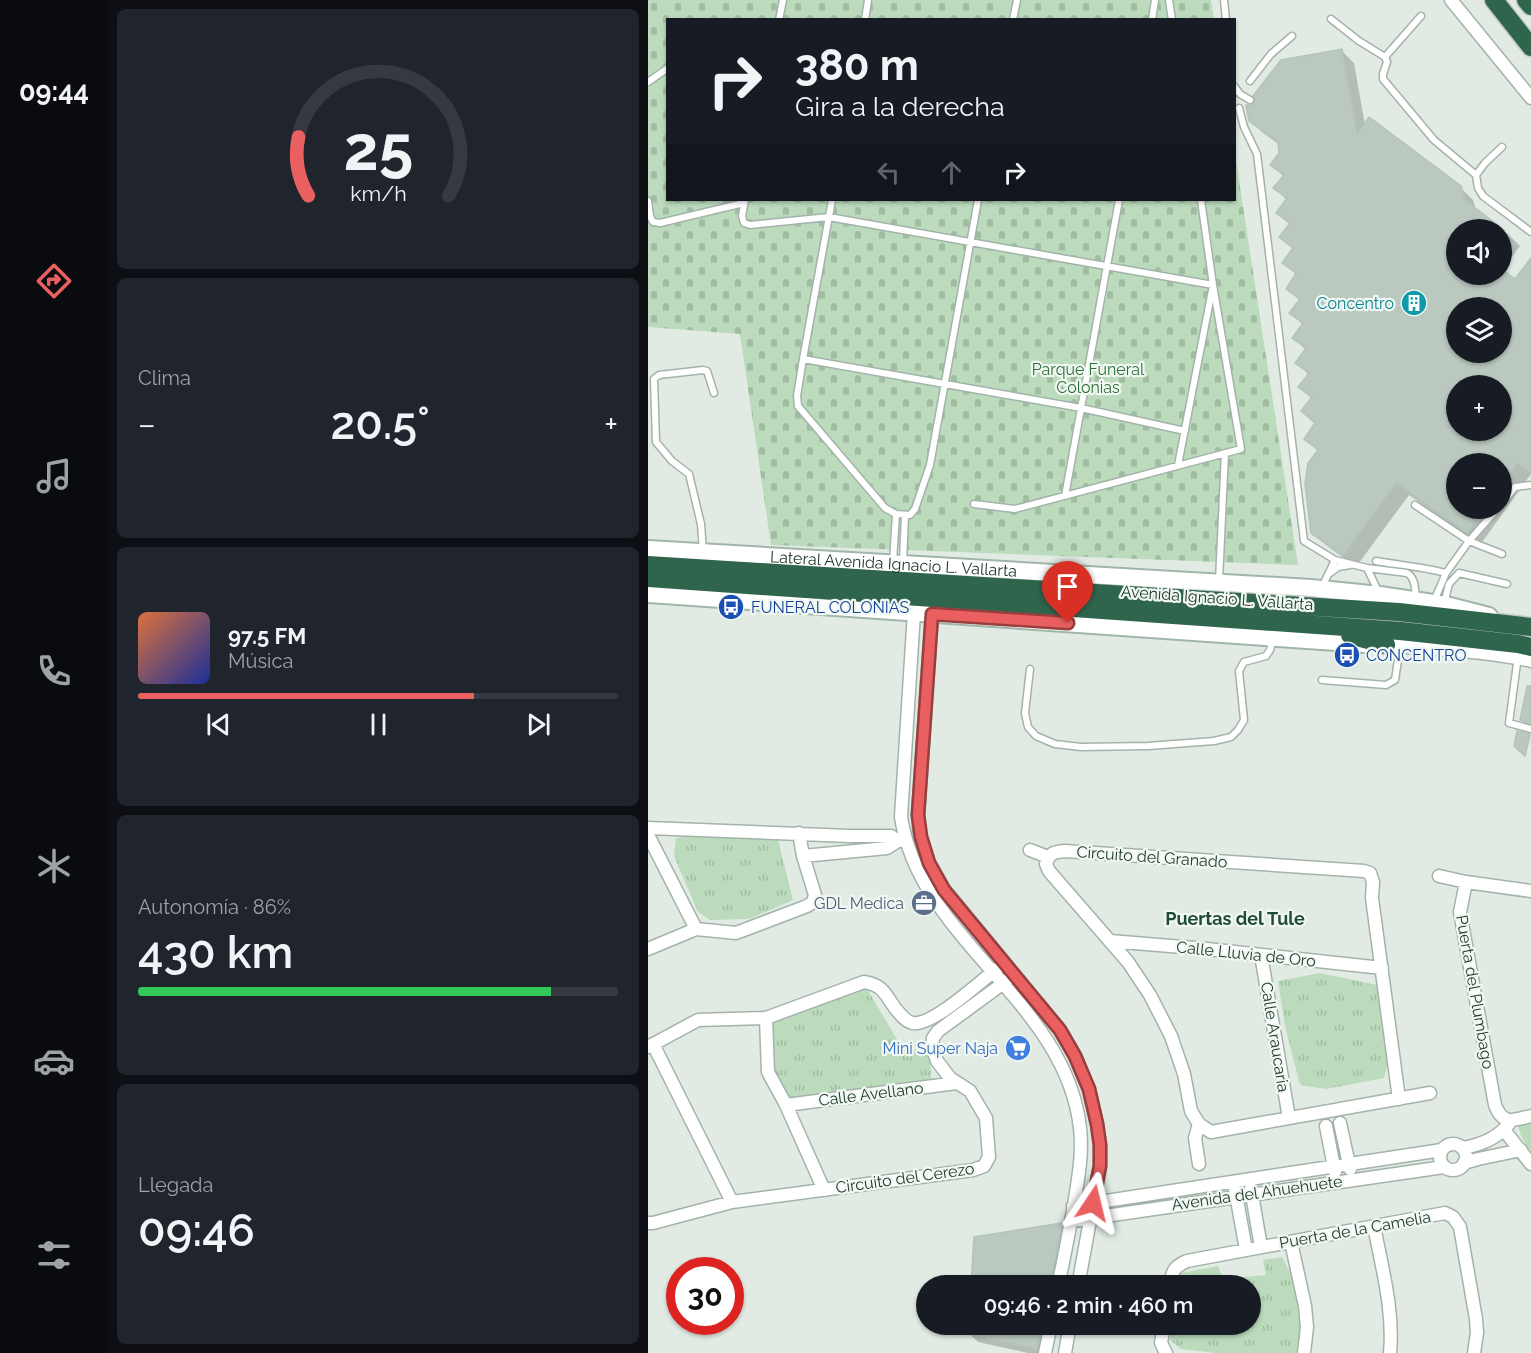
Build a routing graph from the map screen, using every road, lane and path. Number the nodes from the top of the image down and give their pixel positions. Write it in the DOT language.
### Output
graph roads {
  1 [pos="783,0"];
  2 [pos="868,0"];
  3 [pos="1017,0"];
  4 [pos="1155,0"];
  5 [pos="1169,0"];
  6 [pos="1224,0"];
  7 [pos="1451,0"];
  8 [pos="1494,0"];
  9 [pos="1526,0"];
  10 [pos="1531,6"];
  11 [pos="1421,16"];
  12 [pos="779,18"];
  13 [pos="865,18"];
  14 [pos="1013,18"];
  15 [pos="1152,18"];
  16 [pos="1172,18"];
  17 [pos="1226,18"];
  18 [pos="1331,19"];
  19 [pos="1292,36"];
  20 [pos="1531,47"];
  21 [pos="1385,57"];
  22 [pos="666,69"];
  23 [pos="1250,81"];
  24 [pos="648,82"];
  25 [pos="1236,89"];
  26 [pos="1531,98"];
  27 [pos="1250,100"];
  28 [pos="1239,108"];
  29 [pos="1502,147"];
  30 [pos="1476,175"];
  31 [pos="648,201"];
  32 [pos="744,201"];
  33 [pos="832,201"];
  34 [pos="978,201"];
  35 [pos="1119,201"];
  36 [pos="1201,201"];
  37 [pos="829,217"];
  38 [pos="1531,232"];
  39 [pos="970,242"];
  40 [pos="1107,266"];
  41 [pos="1213,285"];
  42 [pos="803,359"];
  43 [pos="945,383"];
  44 [pos="714,393"];
  45 [pos="1081,408"];
  46 [pos="1185,431"];
  47 [pos="1225,453"];
  48 [pos="1178,465"];
  49 [pos="1531,485"];
  50 [pos="1512,491"];
  51 [pos="1065,495"];
  52 [pos="974,504"];
  53 [pos="1415,505"];
  54 [pos="896,514"];
  55 [pos="905,515"];
  56 [pos="1488,519"];
  57 [pos="1469,541"];
  58 [pos="648,549"];
  59 [pos="703,552"];
  60 [pos="1502,554"];
  61 [pos="1335,560"];
  62 [pos="1376,561"];
  63 [pos="898,564"];
  64 [pos="648,565"];
  65 [pos="1354,565"];
  66 [pos="1367,568"];
  67 [pos="1446,573"];
  68 [pos="648,578"];
  69 [pos="1324,582"];
  70 [pos="1219,583"];
  71 [pos="1507,584"];
  72 [pos="648,594"];
  73 [pos="1380,595"];
  74 [pos="1416,601"];
  75 [pos="1438,604"];
  76 [pos="914,612"];
  77 [pos="932,614"];
  78 [pos="1308,624"];
  79 [pos="1531,627"];
  80 [pos="1273,638"];
  81 [pos="1393,646"];
  82 [pos="1525,652"];
  83 [pos="1030,669"];
  84 [pos="1322,680"];
  85 [pos="1531,729"];
  86 [pos="648,828"];
  87 [pos="799,833"];
  88 [pos="648,835"];
  89 [pos="824,835"];
  90 [pos="859,836"];
  91 [pos="921,837"];
  92 [pos="901,840"];
  93 [pos="1030,850"];
  94 [pos="860,851"];
  95 [pos="826,854"];
  96 [pos="804,856"];
  97 [pos="1048,857"];
  98 [pos="1438,876"];
  99 [pos="1466,882"];
  100 [pos="1531,891"];
  101 [pos="696,929"];
  102 [pos="1110,941"];
  103 [pos="648,949"];
  104 [pos="1261,955"];
  105 [pos="1005,963"];
  106 [pos="1382,968"];
  107 [pos="993,972"];
  108 [pos="1015,975"];
  109 [pos="1003,983"];
  110 [pos="766,1018"];
  111 [pos="930,1020"];
  112 [pos="938,1031"];
  113 [pos="651,1045"];
  114 [pos="957,1083"];
  115 [pos="1430,1093"];
  116 [pos="1399,1099"];
  117 [pos="786,1105"];
  118 [pos="1531,1116"];
  119 [pos="1289,1118"];
  120 [pos="1339,1118"];
  121 [pos="1325,1120"];
  122 [pos="1198,1124"];
  123 [pos="1505,1128"];
  124 [pos="1462,1148"];
  125 [pos="1442,1150"];
  126 [pos="1521,1150"];
  127 [pos="1464,1163"];
  128 [pos="1199,1164"];
  129 [pos="1349,1164"];
  130 [pos="1531,1164"];
  131 [pos="1334,1166"];
  132 [pos="1444,1167"];
  133 [pos="1249,1179"];
  134 [pos="1352,1179"];
  135 [pos="1234,1181"];
  136 [pos="1337,1182"];
  137 [pos="824,1190"];
  138 [pos="1252,1194"];
  139 [pos="1236,1197"];
  140 [pos="732,1202"];
  141 [pos="1093,1203"];
  142 [pos="1073,1206"];
  143 [pos="1256,1216"];
  144 [pos="1090,1218"];
  145 [pos="1240,1218"];
  146 [pos="1071,1221"];
  147 [pos="648,1223"];
  148 [pos="1374,1226"];
  149 [pos="1291,1242"];
  150 [pos="1261,1247"];
  151 [pos="1246,1250"];
  152 [pos="1061,1275"];
  153 [pos="1080,1275"];
  154 [pos="1172,1275"];
  155 [pos="1049,1335"];
  156 [pos="1068,1335"];
  157 [pos="1162,1335"];
  158 [pos="1046,1353"];
  159 [pos="1065,1353"];
  160 [pos="1166,1353"];
  161 [pos="1305,1353"];
  162 [pos="1390,1353"];
  163 [pos="1473,1353"];
  1 -- 12 [label="lane"];
  2 -- 13 [label="lane"];
  3 -- 14 [label="lane"];
  4 -- 15 [label="lane"];
  5 -- 16 [label="lane"];
  6 -- 17 [label="lane"];
  7 -- 26 [label="street"];
  8 -- 20 [label="highway"];
  9 -- 10 [label="highway"];
  11 -- 21 [label="lane"];
  18 -- 21 [label="lane"];
  19 -- 23 [label="lane"];
  21 -- 30 [label="lane"];
  22 -- 24 [label="lane"];
  25 -- 27 [label="lane"];
  28 -- 61 [label="lane"];
  29 -- 30 [label="lane"];
  30 -- 38 [label="lane"];
  31 -- 32 [label="lane"];
  32 -- 37 [label="lane"];
  33 -- 37 [label="lane"];
  34 -- 39 [label="lane"];
  35 -- 40 [label="lane"];
  36 -- 41 [label="lane"];
  37 -- 39 [label="lane"];
  37 -- 42 [label="lane"];
  39 -- 40 [label="lane"];
  39 -- 43 [label="lane"];
  40 -- 41 [label="lane"];
  40 -- 45 [label="lane"];
  41 -- 46 [label="lane"];
  41 -- 47 [label="lane"];
  42 -- 43 [label="lane"];
  42 -- 54 [label="lane"];
  43 -- 45 [label="lane"];
  43 -- 55 [label="lane"];
  44 -- 59 [label="lane"];
  45 -- 46 [label="lane"];
  45 -- 51 [label="lane"];
  46 -- 48 [label="lane"];
  47 -- 48 [label="lane"];
  47 -- 70 [label="lane"];
  48 -- 51 [label="lane"];
  49 -- 50 [label="lane"];
  51 -- 52 [label="lane"];
  53 -- 57 [label="lane"];
  54 -- 55 [label="lane"];
  54 -- 63 [label="lane"];
  55 -- 63 [label="lane"];
  56 -- 57 [label="lane"];
  57 -- 60 [label="lane"];
  57 -- 67 [label="lane"];
  58 -- 59 [label="street, Lateral Avenida Ignacio L. Vallarta"];
  59 -- 63 [label="street, Lateral Avenida Ignacio L. Vallarta"];
  61 -- 65 [label="lane"];
  61 -- 69 [label="lane"];
  62 -- 67 [label="lane"];
  63 -- 70 [label="street, Lateral Avenida Ignacio L. Vallarta"];
  64 -- 79 [label="highway, Avenida Ignacio L. Vallarta"];
  65 -- 66 [label="lane"];
  65 -- 69 [label="lane"];
  66 -- 73 [label="lane"];
  66 -- 74 [label="lane"];
  67 -- 75 [label="lane"];
  68 -- 78 [label="highway, Avenida Ignacio L. Vallarta"];
  69 -- 70 [label="street, Lateral Avenida Ignacio L. Vallarta"];
  69 -- 73 [label="street, Lateral Avenida Ignacio L. Vallarta"];
  71 -- 75 [label="lane"];
  72 -- 76 [label="street"];
  73 -- 74 [label="street, Lateral Avenida Ignacio L. Vallarta"];
  74 -- 75 [label="street, Lateral Avenida Ignacio L. Vallarta"];
  75 -- 79 [label="street, Lateral Avenida Ignacio L. Vallarta"];
  76 -- 77 [label="street"];
  76 -- 92 [label="street"];
  77 -- 80 [label="street"];
  77 -- 91 [label="street"];
  78 -- 81 [label="highway"];
  78 -- 82 [label="highway, Avenida Ignacio L. Vallarta"];
  80 -- 81 [label="street"];
  80 -- 83 [label="lane"];
  81 -- 82 [label="street"];
  81 -- 84 [label="lane"];
  82 -- 85 [label="lane"];
  86 -- 87 [label="street"];
  87 -- 89 [label="street"];
  87 -- 96 [label="street"];
  88 -- 101 [label="street"];
  89 -- 90 [label="street"];
  89 -- 95 [label="street"];
  90 -- 92 [label="street"];
  90 -- 94 [label="street"];
  91 -- 92 [label="street"];
  91 -- 105 [label="street"];
  92 -- 94 [label="street"];
  92 -- 107 [label="street"];
  93 -- 97 [label="street"];
  94 -- 95 [label="street"];
  95 -- 96 [label="street"];
  96 -- 101 [label="street"];
  97 -- 102 [label="street"];
  97 -- 106 [label="street, Circuito del Granado"];
  98 -- 99 [label="street"];
  99 -- 100 [label="street"];
  99 -- 123 [label="street, Puerta del Plumbago"];
  101 -- 103 [label="street"];
  102 -- 104 [label="street, Calle Lluvia de Oro"];
  102 -- 122 [label="street"];
  104 -- 106 [label="street, Calle Lluvia de Oro"];
  104 -- 119 [label="street, Calle Araucaria"];
  105 -- 107 [label="street"];
  105 -- 108 [label="street"];
  106 -- 116 [label="street, Circuito del Granado"];
  107 -- 109 [label="street"];
  107 -- 111 [label="street"];
  108 -- 109 [label="street"];
  108 -- 141 [label="street"];
  109 -- 112 [label="street"];
  109 -- 142 [label="street"];
  110 -- 111 [label="street"];
  110 -- 113 [label="street"];
  110 -- 117 [label="street"];
  111 -- 112 [label="street"];
  112 -- 114 [label="street, Circuito del Cerezo"];
  113 -- 140 [label="street"];
  114 -- 117 [label="street, Calle Avellano"];
  114 -- 137 [label="street, Circuito del Cerezo"];
  115 -- 116 [label="street"];
  116 -- 120 [label="street"];
  117 -- 137 [label="street"];
  118 -- 123 [label="street"];
  119 -- 121 [label="street"];
  119 -- 122 [label="street"];
  120 -- 121 [label="street"];
  120 -- 129 [label="street"];
  121 -- 131 [label="street"];
  122 -- 128 [label="street"];
  123 -- 124 [label="street"];
  123 -- 126 [label="street, Puerta del Plumbago"];
  124 -- 125 [label="street"];
  124 -- 127 [label="street"];
  125 -- 129 [label="street, Avenida del Ahuehuete"];
  125 -- 132 [label="street"];
  126 -- 127 [label="street"];
  126 -- 130 [label="street, Puerta del Plumbago"];
  127 -- 132 [label="street"];
  129 -- 131 [label="street, Avenida del Ahuehuete"];
  129 -- 134 [label="street"];
  131 -- 133 [label="street, Avenida del Ahuehuete"];
  131 -- 136 [label="street"];
  132 -- 134 [label="street, Avenida del Ahuehuete"];
  133 -- 135 [label="street, Avenida del Ahuehuete"];
  133 -- 138 [label="street, Puerta de la Camelia"];
  134 -- 136 [label="street, Avenida del Ahuehuete"];
  135 -- 139 [label="street"];
  135 -- 141 [label="street, Avenida del Ahuehuete"];
  136 -- 138 [label="street, Avenida del Ahuehuete"];
  137 -- 140 [label="street, Circuito del Cerezo"];
  138 -- 139 [label="street, Avenida del Ahuehuete"];
  138 -- 143 [label="street, Puerta de la Camelia"];
  139 -- 144 [label="street, Avenida del Ahuehuete"];
  139 -- 145 [label="street"];
  140 -- 147 [label="street, Circuito del Cerezo"];
  141 -- 142 [label="street, Avenida del Ahuehuete"];
  141 -- 144 [label="street"];
  142 -- 146 [label="street"];
  143 -- 145 [label="street"];
  143 -- 150 [label="street, Puerta de la Camelia"];
  144 -- 146 [label="street, Avenida del Ahuehuete"];
  144 -- 153 [label="street"];
  145 -- 151 [label="street"];
  146 -- 152 [label="street"];
  148 -- 149 [label="street, Puerta de la Camelia"];
  148 -- 162 [label="street"];
  148 -- 163 [label="street, Puerta de la Camelia"];
  149 -- 150 [label="street, Puerta de la Camelia"];
  149 -- 161 [label="street"];
  150 -- 151 [label="street, Puerta de la Camelia"];
  151 -- 154 [label="street, Puerta de la Camelia"];
  155 -- 158 [label="street"];
  156 -- 159 [label="street"];
  157 -- 160 [label="street"];
}
